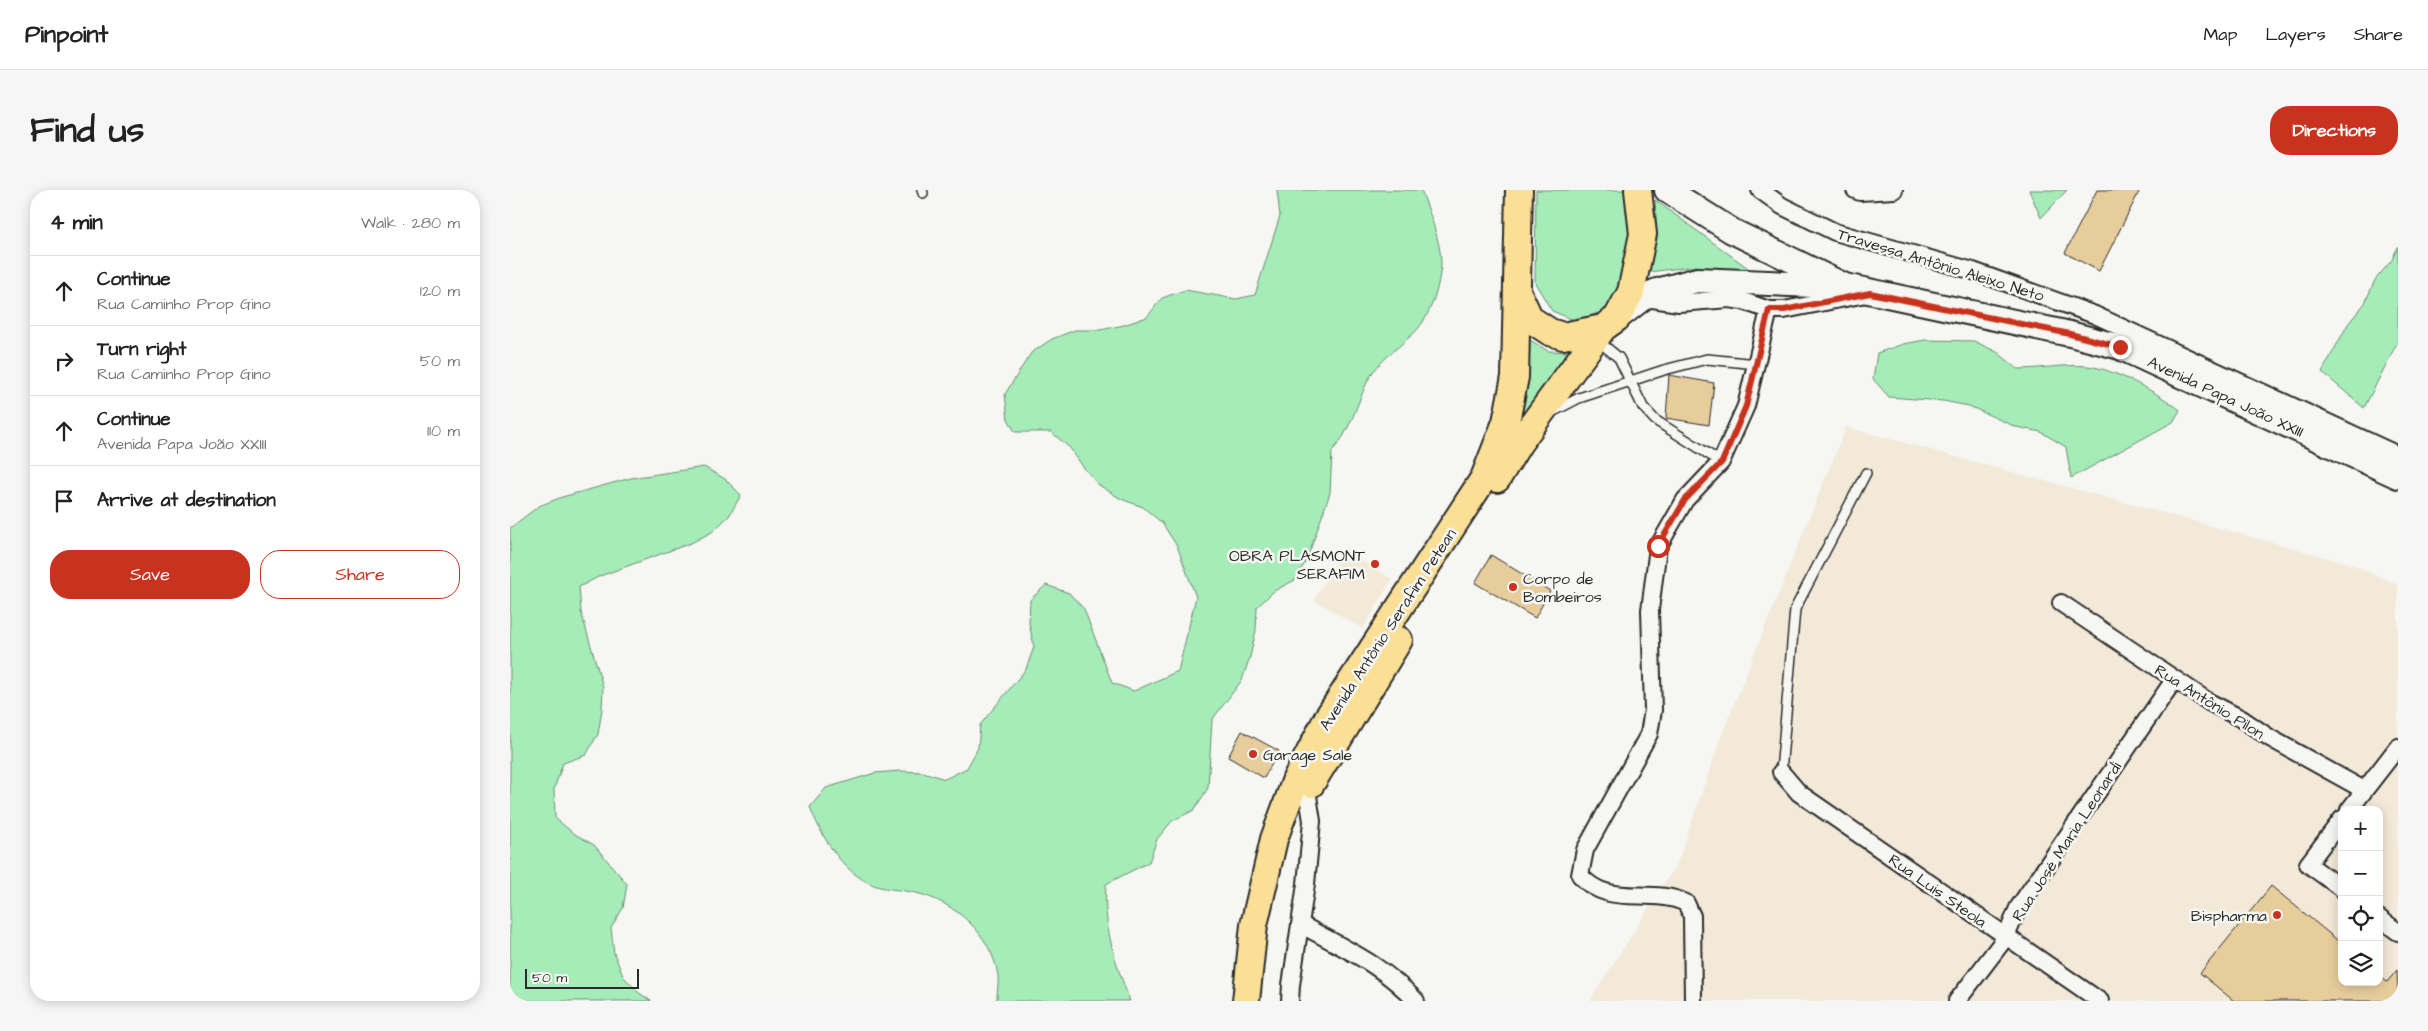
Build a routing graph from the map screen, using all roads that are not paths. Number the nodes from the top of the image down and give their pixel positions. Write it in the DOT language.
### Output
graph roads {
  1 [pos="1518,190"];
  2 [pos="1638,190"];
  3 [pos="1667,190"];
  4 [pos="1760,190"];
  5 [pos="1855,190"];
  6 [pos="1894,190"];
  7 [pos="1845,286"];
  8 [pos="1516,288"];
  9 [pos="1870,293"];
  10 [pos="1644,297"];
  11 [pos="1769,310"];
  12 [pos="1605,328"];
  13 [pos="1757,364"];
  14 [pos="1632,381"];
  15 [pos="1535,421"];
  16 [pos="2398,455"];
  17 [pos="1722,462"];
  18 [pos="1866,473"];
  19 [pos="2398,476"];
  20 [pos="2061,603"];
  21 [pos="2174,680"];
  22 [pos="2398,747"];
  23 [pos="1781,772"];
  24 [pos="1307,790"];
  25 [pos="2364,790"];
  26 [pos="2352,806"];
  27 [pos="2338,824"];
  28 [pos="2338,886"];
  29 [pos="2383,921"];
  30 [pos="1300,924"];
  31 [pos="2398,932"];
  32 [pos="2006,937"];
  33 [pos="1246,1001"];
  34 [pos="1263,1001"];
  35 [pos="1290,1001"];
  36 [pos="1416,1001"];
  37 [pos="1693,1001"];
  38 [pos="1957,1001"];
  39 [pos="2100,1001"];
  1 -- 8 [label="main road, Avenida Antônio Serafim Petean"];
  2 -- 12 [label="main road, Avenida Antônio Serafim Petean"];
  3 -- 7 [label="main road, Avenida Papa João XXIII"];
  4 -- 16 [label="street, Travessa Antônio Aleixo Neto"];
  5 -- 6 [label="street"];
  7 -- 9 [label="main road, Avenida Papa João XXIII"];
  7 -- 10 [label="main road, Avenida Papa João XXIII"];
  8 -- 12 [label="main road"];
  8 -- 33 [label="main road, Avenida Antônio Serafim Petean"];
  9 -- 11 [label="street"];
  9 -- 19 [label="main road, Avenida Papa João XXIII"];
  10 -- 11 [label="street"];
  10 -- 12 [label="main road, Avenida Papa João XXIII"];
  11 -- 13 [label="street"];
  12 -- 14 [label="lane"];
  12 -- 15 [label="main road, Avenida Antônio Serafim Petean"];
  13 -- 14 [label="lane"];
  13 -- 17 [label="street"];
  14 -- 15 [label="lane"];
  14 -- 17 [label="lane"];
  15 -- 24 [label="main road, Avenida Antônio Serafim Petean"];
  17 -- 37 [label="street"];
  18 -- 23 [label="lane"];
  20 -- 21 [label="street, Rua Antônio Pilon"];
  21 -- 25 [label="street, Rua Antônio Pilon"];
  21 -- 32 [label="street, Rua José Maria Leonardi"];
  22 -- 25 [label="street"];
  23 -- 32 [label="street, Rua Luis Steola"];
  24 -- 30 [label="street"];
  24 -- 34 [label="main road, Avenida Antônio Serafim Petean"];
  25 -- 26 [label="street"];
  27 -- 28 [label="street"];
  29 -- 31 [label="street"];
  30 -- 35 [label="street"];
  30 -- 36 [label="street"];
  32 -- 38 [label="street, Rua José Maria Leonardi"];
  32 -- 39 [label="street, Rua Luis Steola"];
}
